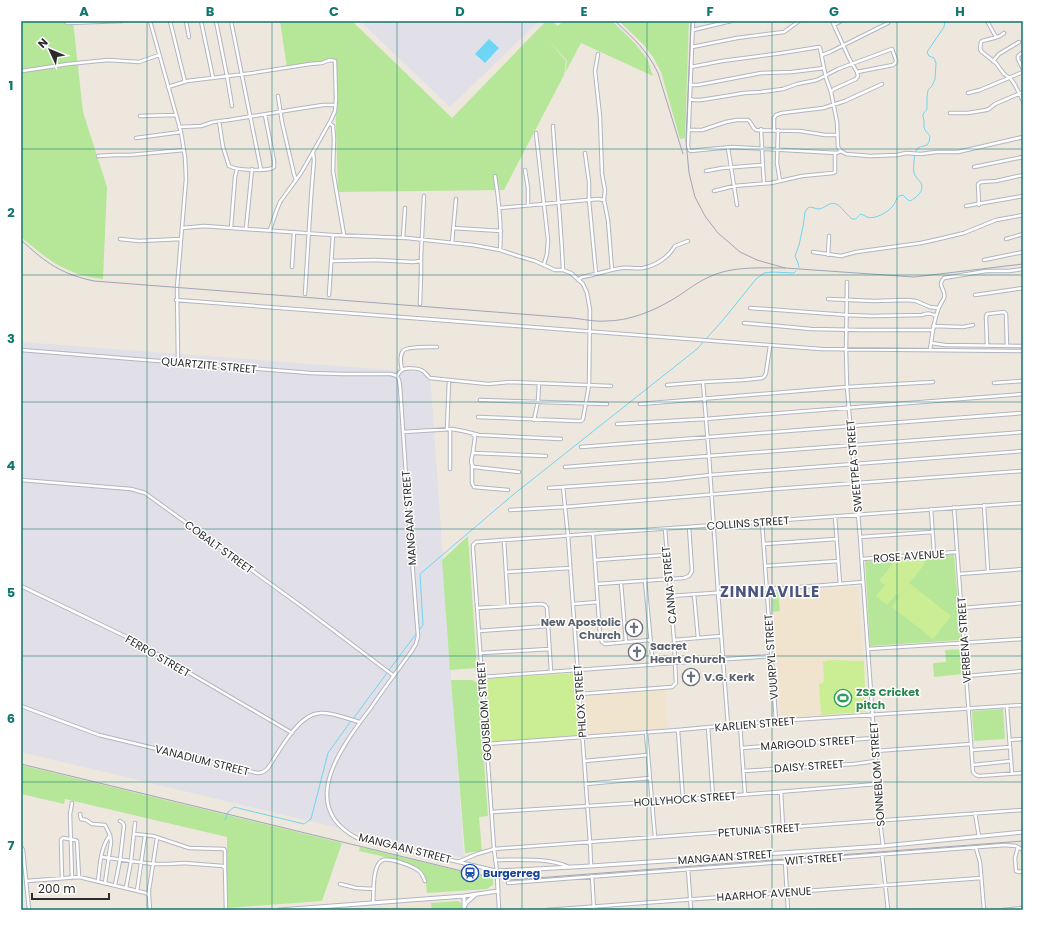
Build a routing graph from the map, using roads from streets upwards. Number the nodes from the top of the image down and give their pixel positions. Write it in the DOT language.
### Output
graph roads {
  1 [pos="122,21"];
  2 [pos="150,21"];
  3 [pos="170,21"];
  4 [pos="186,21"];
  5 [pos="201,21"];
  6 [pos="216,21"];
  7 [pos="231,21"];
  8 [pos="693,21"];
  9 [pos="731,21"];
  10 [pos="799,21"];
  11 [pos="832,21"];
  12 [pos="841,21"];
  13 [pos="987,21"];
  14 [pos="67,23"];
  15 [pos="888,23"];
  16 [pos="834,25"];
  17 [pos="693,30"];
  18 [pos="1004,33"];
  19 [pos="189,37"];
  20 [pos="996,37"];
  21 [pos="1018,42"];
  22 [pos="843,45"];
  23 [pos="692,47"];
  24 [pos="1023,52"];
  25 [pos="598,54"];
  26 [pos="160,55"];
  27 [pos="822,55"];
  28 [pos="993,61"];
  29 [pos="852,63"];
  30 [pos="691,67"];
  31 [pos="824,68"];
  32 [pos="1023,70"];
  33 [pos="22,71"];
  34 [pos="857,72"];
  35 [pos="242,74"];
  36 [pos="227,76"];
  37 [pos="826,76"];
  38 [pos="213,78"];
  39 [pos="1009,78"];
  40 [pos="185,82"];
  41 [pos="882,84"];
  42 [pos="690,85"];
  43 [pos="168,88"];
  44 [pos="831,92"];
  45 [pos="1023,92"];
  46 [pos="968,93"];
  47 [pos="1020,93"];
  48 [pos="278,96"];
  49 [pos="690,100"];
  50 [pos="1023,101"];
  51 [pos="335,105"];
  52 [pos="834,105"];
  53 [pos="232,106"];
  54 [pos="280,112"];
  55 [pos="950,113"];
  56 [pos="176,115"];
  57 [pos="265,115"];
  58 [pos="140,116"];
  59 [pos="251,116"];
  60 [pos="219,121"];
  61 [pos="329,123"];
  62 [pos="553,126"];
  63 [pos="179,127"];
  64 [pos="761,129"];
  65 [pos="689,130"];
  66 [pos="776,130"];
  67 [pos="181,132"];
  68 [pos="536,133"];
  69 [pos="837,135"];
  70 [pos="1023,137"];
  71 [pos="136,138"];
  72 [pos="728,148"];
  73 [pos="762,149"];
  74 [pos="777,149"];
  75 [pos="184,150"];
  76 [pos="841,151"];
  77 [pos="313,153"];
  78 [pos="586,153"];
  79 [pos="834,153"];
  80 [pos="98,156"];
  81 [pos="1023,157"];
  82 [pos="762,164"];
  83 [pos="731,167"];
  84 [pos="974,167"];
  85 [pos="237,169"];
  86 [pos="252,169"];
  87 [pos="261,170"];
  88 [pos="525,170"];
  89 [pos="706,171"];
  90 [pos="1023,175"];
  91 [pos="495,176"];
  92 [pos="296,180"];
  93 [pos="780,181"];
  94 [pos="764,183"];
  95 [pos="734,186"];
  96 [pos="714,191"];
  97 [pos="424,196"];
  98 [pos="1023,196"];
  99 [pos="456,199"];
  100 [pos="589,200"];
  101 [pos="604,200"];
  102 [pos="559,202"];
  103 [pos="544,203"];
  104 [pos="528,204"];
  105 [pos="979,204"];
  106 [pos="737,205"];
  107 [pos="966,206"];
  108 [pos="405,208"];
  109 [pos="500,208"];
  110 [pos="1023,215"];
  111 [pos="182,228"];
  112 [pos="231,228"];
  113 [pos="453,228"];
  114 [pos="246,229"];
  115 [pos="270,230"];
  116 [pos="501,231"];
  117 [pos="294,232"];
  118 [pos="309,233"];
  119 [pos="1023,234"];
  120 [pos="333,235"];
  121 [pos="344,235"];
  122 [pos="829,236"];
  123 [pos="403,238"];
  124 [pos="120,239"];
  125 [pos="181,239"];
  126 [pos="1006,239"];
  127 [pos="422,240"];
  128 [pos="688,241"];
  129 [pos="452,243"];
  130 [pos="500,250"];
  131 [pos="812,252"];
  132 [pos="1023,252"];
  133 [pos="828,254"];
  134 [pos="984,260"];
  135 [pos="421,261"];
  136 [pos="331,262"];
  137 [pos="544,264"];
  138 [pos="292,267"];
  139 [pos="1023,269"];
  140 [pos="563,270"];
  141 [pos="612,270"];
  142 [pos="596,274"];
  143 [pos="578,280"];
  144 [pos="848,282"];
  145 [pos="1023,288"];
  146 [pos="305,294"];
  147 [pos="974,294"];
  148 [pos="328,295"];
  149 [pos="828,299"];
  150 [pos="176,300"];
  151 [pos="847,300"];
  152 [pos="420,304"];
  153 [pos="750,308"];
  154 [pos="938,308"];
  155 [pos="847,315"];
  156 [pos="936,316"];
  157 [pos="744,323"];
  158 [pos="973,325"];
  159 [pos="933,326"];
  160 [pos="847,330"];
  161 [pos="933,330"];
  162 [pos="590,332"];
  163 [pos="931,343"];
  164 [pos="987,345"];
  165 [pos="770,346"];
  166 [pos="1007,346"];
  167 [pos="1023,346"];
  168 [pos="436,347"];
  169 [pos="21,350"];
  170 [pos="846,350"];
  171 [pos="930,350"];
  172 [pos="1023,351"];
  173 [pos="178,362"];
  174 [pos="402,370"];
  175 [pos="397,376"];
  176 [pos="449,380"];
  177 [pos="1023,381"];
  178 [pos="703,382"];
  179 [pos="933,382"];
  180 [pos="539,383"];
  181 [pos="994,383"];
  182 [pos="589,385"];
  183 [pos="667,385"];
  184 [pos="611,386"];
  185 [pos="847,387"];
  186 [pos="1023,394"];
  187 [pos="704,399"];
  188 [pos="480,400"];
  189 [pos="538,401"];
  190 [pos="586,404"];
  191 [pos="607,404"];
  192 [pos="640,404"];
  193 [pos="849,407"];
  194 [pos="1023,413"];
  195 [pos="478,417"];
  196 [pos="705,419"];
  197 [pos="534,420"];
  198 [pos="617,424"];
  199 [pos="851,426"];
  200 [pos="449,429"];
  201 [pos="403,432"];
  202 [pos="1023,432"];
  203 [pos="472,433"];
  204 [pos="707,437"];
  205 [pos="561,439"];
  206 [pos="852,444"];
  207 [pos="581,447"];
  208 [pos="1023,451"];
  209 [pos="473,452"];
  210 [pos="546,456"];
  211 [pos="709,456"];
  212 [pos="853,464"];
  213 [pos="472,466"];
  214 [pos="565,467"];
  215 [pos="450,469"];
  216 [pos="1023,471"];
  217 [pos="519,472"];
  218 [pos="710,475"];
  219 [pos="21,480"];
  220 [pos="856,484"];
  221 [pos="563,487"];
  222 [pos="549,488"];
  223 [pos="508,490"];
  224 [pos="712,495"];
  225 [pos="1023,502"];
  226 [pos="984,505"];
  227 [pos="565,507"];
  228 [pos="954,507"];
  229 [pos="931,509"];
  230 [pos="510,510"];
  231 [pos="858,514"];
  232 [pos="835,516"];
  233 [pos="762,522"];
  234 [pos="714,526"];
  235 [pos="689,527"];
  236 [pos="665,529"];
  237 [pos="932,532"];
  238 [pos="593,534"];
  239 [pos="568,536"];
  240 [pos="860,537"];
  241 [pos="836,539"];
  242 [pos="504,540"];
  243 [pos="474,544"];
  244 [pos="764,544"];
  245 [pos="957,552"];
  246 [pos="666,554"];
  247 [pos="934,554"];
  248 [pos="862,559"];
  249 [pos="596,560"];
  250 [pos="838,561"];
  251 [pos="765,566"];
  252 [pos="570,568"];
  253 [pos="1023,568"];
  254 [pos="988,571"];
  255 [pos="506,572"];
  256 [pos="959,574"];
  257 [pos="669,579"];
  258 [pos="645,581"];
  259 [pos="621,582"];
  260 [pos="863,582"];
  261 [pos="597,584"];
  262 [pos="840,584"];
  263 [pos="21,586"];
  264 [pos="767,589"];
  265 [pos="718,592"];
  266 [pos="694,594"];
  267 [pos="670,596"];
  268 [pos="598,602"];
  269 [pos="1023,603"];
  270 [pos="573,604"];
  271 [pos="508,606"];
  272 [pos="477,608"];
  273 [pos="962,608"];
  274 [pos="548,626"];
  275 [pos="479,631"];
  276 [pos="721,636"];
  277 [pos="698,638"];
  278 [pos="1023,639"];
  279 [pos="650,640"];
  280 [pos="674,640"];
  281 [pos="626,642"];
  282 [pos="965,643"];
  283 [pos="549,649"];
  284 [pos="868,649"];
  285 [pos="480,654"];
  286 [pos="771,656"];
  287 [pos="723,660"];
  288 [pos="675,663"];
  289 [pos="653,665"];
  290 [pos="578,670"];
  291 [pos="1023,671"];
  292 [pos="551,672"];
  293 [pos="394,676"];
  294 [pos="966,676"];
  295 [pos="482,677"];
  296 [pos="580,694"];
  297 [pos="1023,705"];
  298 [pos="21,706"];
  299 [pos="1007,707"];
  300 [pos="969,709"];
  301 [pos="873,716"];
  302 [pos="776,721"];
  303 [pos="360,722"];
  304 [pos="740,725"];
  305 [pos="728,726"];
  306 [pos="708,727"];
  307 [pos="678,730"];
  308 [pos="292,732"];
  309 [pos="646,732"];
  310 [pos="582,737"];
  311 [pos="874,738"];
  312 [pos="1023,739"];
  313 [pos="1009,740"];
  314 [pos="487,744"];
  315 [pos="971,744"];
  316 [pos="1010,747"];
  317 [pos="742,748"];
  318 [pos="972,750"];
  319 [pos="875,751"];
  320 [pos="648,755"];
  321 [pos="585,761"];
  322 [pos="876,761"];
  323 [pos="1011,761"];
  324 [pos="973,765"];
  325 [pos="743,771"];
  326 [pos="1023,773"];
  327 [pos="1012,774"];
  328 [pos="650,778"];
  329 [pos="586,784"];
  330 [pos="877,784"];
  331 [pos="781,792"];
  332 [pos="745,794"];
  333 [pos="713,797"];
  334 [pos="683,800"];
  335 [pos="652,802"];
  336 [pos="72,803"];
  337 [pos="588,806"];
  338 [pos="1023,810"];
  339 [pos="492,812"];
  340 [pos="976,813"];
  341 [pos="80,814"];
  342 [pos="120,821"];
  343 [pos="880,821"];
  344 [pos="135,823"];
  345 [pos="783,828"];
  346 [pos="1023,832"];
  347 [pos="134,834"];
  348 [pos="110,835"];
  349 [pos="145,836"];
  350 [pos="979,837"];
  351 [pos="157,838"];
  352 [pos="655,838"];
  353 [pos="70,839"];
  354 [pos="590,842"];
  355 [pos="883,846"];
  356 [pos="21,847"];
  357 [pos="1018,847"];
  358 [pos="976,848"];
  359 [pos="494,849"];
  360 [pos="1023,850"];
  361 [pos="882,854"];
  362 [pos="102,857"];
  363 [pos="109,858"];
  364 [pos="120,860"];
  365 [pos="495,860"];
  366 [pos="131,861"];
  367 [pos="142,862"];
  368 [pos="458,862"];
  369 [pos="785,862"];
  370 [pos="153,864"];
  371 [pos="590,866"];
  372 [pos="569,867"];
  373 [pos="225,868"];
  374 [pos="688,869"];
  375 [pos="497,870"];
  376 [pos="1023,871"];
  377 [pos="592,876"];
  378 [pos="79,877"];
  379 [pos="62,878"];
  380 [pos="72,878"];
  381 [pos="981,878"];
  382 [pos="27,881"];
  383 [pos="98,881"];
  384 [pos="425,881"];
  385 [pos="105,883"];
  386 [pos="508,883"];
  387 [pos="340,884"];
  388 [pos="115,885"];
  389 [pos="885,885"];
  390 [pos="126,888"];
  391 [pos="374,889"];
  392 [pos="137,891"];
  393 [pos="498,892"];
  394 [pos="786,892"];
  395 [pos="476,895"];
  396 [pos="149,896"];
  397 [pos="464,896"];
  398 [pos="690,899"];
  399 [pos="373,903"];
  400 [pos="464,908"];
  401 [pos="594,908"];
  402 [pos="1023,908"];
  403 [pos="307,909"];
  404 [pos="29,910"];
  405 [pos="150,910"];
  406 [pos="226,910"];
  407 [pos="279,910"];
  408 [pos="500,910"];
  409 [pos="547,910"];
  410 [pos="691,910"];
  411 [pos="788,910"];
  412 [pos="888,910"];
  413 [pos="984,910"];
  414 [pos="1003,910"];
  1 -- 14 [label="street"];
  2 -- 26 [label="street"];
  3 -- 40 [label="street"];
  4 -- 19 [label="street"];
  5 -- 38 [label="street"];
  6 -- 36 [label="street"];
  7 -- 35 [label="street"];
  8 -- 17 [label="street"];
  9 -- 17 [label="street"];
  10 -- 23 [label="street"];
  11 -- 16 [label="street"];
  12 -- 16 [label="street"];
  13 -- 20 [label="street"];
  15 -- 22 [label="street"];
  16 -- 22 [label="street"];
  17 -- 23 [label="street"];
  18 -- 20 [label="street"];
  20 -- 28 [label="street"];
  21 -- 28 [label="street"];
  22 -- 27 [label="street"];
  22 -- 29 [label="street"];
  23 -- 30 [label="street"];
  24 -- 32 [label="street"];
  25 -- 101 [label="street"];
  26 -- 33 [label="street"];
  26 -- 43 [label="street"];
  27 -- 30 [label="street"];
  27 -- 31 [label="street"];
  28 -- 39 [label="street"];
  29 -- 34 [label="street"];
  29 -- 34 [label="street"];
  29 -- 37 [label="street"];
  30 -- 42 [label="street"];
  31 -- 37 [label="street"];
  31 -- 42 [label="street"];
  32 -- 39 [label="street"];
  34 -- 44 [label="street"];
  35 -- 36 [label="street"];
  35 -- 51 [label="street"];
  35 -- 59 [label="street"];
  36 -- 38 [label="street"];
  36 -- 53 [label="street"];
  37 -- 44 [label="street"];
  37 -- 49 [label="street"];
  38 -- 40 [label="street"];
  39 -- 46 [label="street"];
  39 -- 47 [label="street"];
  40 -- 43 [label="street"];
  41 -- 52 [label="street"];
  42 -- 49 [label="street"];
  43 -- 56 [label="street"];
  44 -- 52 [label="street"];
  45 -- 47 [label="street"];
  47 -- 50 [label="street"];
  47 -- 55 [label="street"];
  48 -- 54 [label="street"];
  49 -- 65 [label="street"];
  51 -- 54 [label="street"];
  51 -- 61 [label="street"];
  52 -- 66 [label="street"];
  52 -- 69 [label="street"];
  54 -- 57 [label="street"];
  54 -- 92 [label="street"];
  56 -- 58 [label="street"];
  56 -- 63 [label="street"];
  57 -- 59 [label="street"];
  57 -- 87 [label="street"];
  59 -- 60 [label="street"];
  59 -- 87 [label="street"];
  60 -- 63 [label="street"];
  60 -- 85 [label="street"];
  61 -- 77 [label="street"];
  61 -- 121 [label="street"];
  62 -- 102 [label="street"];
  63 -- 67 [label="street"];
  64 -- 65 [label="street"];
  64 -- 66 [label="street"];
  64 -- 73 [label="street"];
  65 -- 72 [label="street"];
  66 -- 69 [label="street"];
  66 -- 74 [label="street"];
  67 -- 71 [label="street"];
  67 -- 75 [label="street"];
  68 -- 103 [label="street"];
  69 -- 76 [label="street"];
  70 -- 76 [label="street"];
  72 -- 73 [label="street"];
  72 -- 83 [label="street"];
  73 -- 74 [label="street"];
  73 -- 82 [label="street"];
  74 -- 79 [label="street"];
  74 -- 93 [label="street"];
  75 -- 80 [label="street"];
  75 -- 111 [label="street"];
  76 -- 79 [label="street"];
  77 -- 92 [label="street"];
  77 -- 118 [label="street"];
  78 -- 100 [label="street"];
  79 -- 93 [label="street"];
  81 -- 84 [label="street"];
  82 -- 83 [label="street"];
  82 -- 94 [label="street"];
  83 -- 89 [label="street"];
  83 -- 95 [label="street"];
  85 -- 86 [label="street"];
  85 -- 112 [label="street"];
  86 -- 87 [label="street"];
  86 -- 114 [label="street"];
  88 -- 104 [label="street"];
  90 -- 105 [label="street"];
  91 -- 109 [label="street"];
  92 -- 115 [label="street"];
  93 -- 94 [label="street"];
  94 -- 95 [label="street"];
  95 -- 96 [label="street"];
  95 -- 106 [label="street"];
  97 -- 127 [label="street"];
  98 -- 105 [label="street"];
  99 -- 113 [label="street"];
  100 -- 101 [label="street"];
  100 -- 102 [label="street"];
  100 -- 142 [label="street"];
  101 -- 141 [label="street"];
  102 -- 103 [label="street"];
  102 -- 140 [label="street"];
  103 -- 104 [label="street"];
  103 -- 137 [label="street"];
  104 -- 109 [label="street"];
  105 -- 107 [label="street"];
  108 -- 123 [label="street"];
  109 -- 116 [label="street"];
  110 -- 133 [label="street"];
  111 -- 112 [label="street"];
  111 -- 125 [label="street"];
  112 -- 114 [label="street"];
  113 -- 116 [label="street"];
  113 -- 129 [label="street"];
  114 -- 115 [label="street"];
  115 -- 117 [label="street"];
  116 -- 130 [label="street"];
  117 -- 118 [label="street"];
  117 -- 138 [label="street"];
  118 -- 120 [label="street"];
  118 -- 146 [label="street"];
  119 -- 126 [label="street"];
  120 -- 121 [label="street"];
  120 -- 136 [label="street"];
  121 -- 123 [label="street"];
  122 -- 133 [label="street"];
  123 -- 127 [label="street"];
  124 -- 125 [label="street"];
  125 -- 150 [label="street"];
  127 -- 129 [label="street"];
  127 -- 135 [label="street"];
  128 -- 141 [label="street"];
  129 -- 130 [label="street"];
  130 -- 137 [label="street"];
  131 -- 133 [label="street"];
  132 -- 134 [label="street"];
  135 -- 136 [label="street"];
  135 -- 152 [label="street"];
  136 -- 148 [label="street"];
  137 -- 140 [label="street"];
  139 -- 154 [label="street"];
  140 -- 143 [label="street"];
  141 -- 142 [label="street"];
  142 -- 143 [label="street"];
  143 -- 162 [label="street"];
  144 -- 151 [label="street, SWEETPEA STREET"];
  145 -- 147 [label="street"];
  149 -- 151 [label="street"];
  150 -- 162 [label="street"];
  150 -- 173 [label="street"];
  151 -- 154 [label="street"];
  151 -- 155 [label="street, SWEETPEA STREET"];
  153 -- 155 [label="street"];
  154 -- 156 [label="street"];
  155 -- 156 [label="street"];
  155 -- 160 [label="street, SWEETPEA STREET"];
  156 -- 159 [label="street"];
  157 -- 160 [label="street"];
  158 -- 159 [label="street"];
  159 -- 161 [label="street"];
  160 -- 161 [label="street"];
  160 -- 170 [label="street, SWEETPEA STREET"];
  161 -- 163 [label="street"];
  162 -- 165 [label="street"];
  162 -- 182 [label="street"];
  163 -- 164 [label="street"];
  163 -- 171 [label="street"];
  164 -- 166 [label="street"];
  164 -- 166 [label="street"];
  165 -- 170 [label="street"];
  165 -- 178 [label="street"];
  166 -- 167 [label="street"];
  168 -- 174 [label="street"];
  169 -- 173 [label="street, QUARTZITE STREET"];
  170 -- 171 [label="street"];
  170 -- 185 [label="street, SWEETPEA STREET"];
  171 -- 172 [label="street"];
  173 -- 175 [label="street, QUARTZITE STREET"];
  174 -- 175 [label="street"];
  174 -- 176 [label="street"];
  175 -- 201 [label="street, MANGAAN STREET"];
  176 -- 180 [label="street"];
  176 -- 200 [label="street"];
  177 -- 181 [label="street"];
  178 -- 183 [label="street"];
  178 -- 187 [label="street"];
  179 -- 185 [label="street"];
  180 -- 182 [label="street"];
  180 -- 189 [label="street"];
  182 -- 184 [label="street"];
  182 -- 190 [label="street"];
  185 -- 187 [label="street"];
  185 -- 193 [label="street, SWEETPEA STREET"];
  186 -- 193 [label="street"];
  187 -- 192 [label="street"];
  187 -- 196 [label="street"];
  188 -- 189 [label="street"];
  189 -- 190 [label="street"];
  189 -- 197 [label="street"];
  190 -- 191 [label="street"];
  190 -- 197 [label="street"];
  193 -- 196 [label="street"];
  193 -- 199 [label="street, SWEETPEA STREET"];
  194 -- 199 [label="street"];
  195 -- 197 [label="street"];
  196 -- 198 [label="street"];
  196 -- 204 [label="street"];
  199 -- 204 [label="street"];
  199 -- 206 [label="street, SWEETPEA STREET"];
  200 -- 201 [label="street"];
  200 -- 203 [label="street"];
  200 -- 215 [label="street"];
  201 -- 293 [label="street, MANGAAN STREET"];
  202 -- 206 [label="street"];
  203 -- 205 [label="street"];
  203 -- 209 [label="street"];
  204 -- 207 [label="street"];
  204 -- 211 [label="street"];
  206 -- 211 [label="street"];
  206 -- 212 [label="street, SWEETPEA STREET"];
  208 -- 212 [label="street"];
  209 -- 210 [label="street"];
  209 -- 213 [label="street"];
  211 -- 214 [label="street"];
  211 -- 218 [label="street"];
  212 -- 218 [label="street"];
  212 -- 220 [label="street, SWEETPEA STREET"];
  213 -- 217 [label="street"];
  213 -- 223 [label="street"];
  216 -- 220 [label="street"];
  218 -- 221 [label="street"];
  218 -- 224 [label="street"];
  219 -- 293 [label="street, COBALT STREET"];
  220 -- 224 [label="street"];
  220 -- 231 [label="street, SWEETPEA STREET"];
  221 -- 222 [label="street"];
  221 -- 227 [label="street, PHLOX STREET"];
  224 -- 227 [label="street"];
  224 -- 234 [label="street"];
  225 -- 226 [label="street, COLLINS STREET"];
  226 -- 228 [label="street, COLLINS STREET"];
  226 -- 254 [label="street"];
  227 -- 230 [label="street"];
  227 -- 239 [label="street, PHLOX STREET"];
  228 -- 229 [label="street, COLLINS STREET"];
  228 -- 245 [label="street, VERBENA STREET"];
  229 -- 231 [label="street, COLLINS STREET"];
  229 -- 237 [label="street"];
  231 -- 232 [label="street, COLLINS STREET"];
  231 -- 240 [label="street, SWEETPEA STREET"];
  232 -- 233 [label="street, COLLINS STREET"];
  232 -- 241 [label="street"];
  233 -- 234 [label="street, COLLINS STREET"];
  233 -- 244 [label="street, VUURPYL STREET"];
  234 -- 235 [label="street, COLLINS STREET"];
  234 -- 265 [label="street"];
  235 -- 236 [label="street, COLLINS STREET"];
  235 -- 257 [label="street"];
  236 -- 238 [label="street, COLLINS STREET"];
  236 -- 246 [label="street, CANNA STREET"];
  237 -- 240 [label="street"];
  237 -- 247 [label="street"];
  238 -- 239 [label="street, COLLINS STREET"];
  238 -- 249 [label="street"];
  239 -- 242 [label="street, COLLINS STREET"];
  239 -- 252 [label="street, PHLOX STREET"];
  240 -- 248 [label="street, SWEETPEA STREET"];
  241 -- 244 [label="street"];
  241 -- 250 [label="street"];
  242 -- 243 [label="street, COLLINS STREET"];
  242 -- 255 [label="street"];
  243 -- 272 [label="street, GOUSBLOM STREET"];
  244 -- 251 [label="street, VUURPYL STREET"];
  245 -- 247 [label="street, ROSE AVENUE"];
  245 -- 256 [label="street, VERBENA STREET"];
  246 -- 249 [label="street"];
  246 -- 257 [label="street, CANNA STREET"];
  247 -- 248 [label="street, ROSE AVENUE"];
  248 -- 260 [label="street, SWEETPEA STREET"];
  249 -- 261 [label="street"];
  250 -- 251 [label="street"];
  250 -- 262 [label="street"];
  251 -- 264 [label="street, VUURPYL STREET"];
  252 -- 255 [label="street"];
  252 -- 270 [label="street, PHLOX STREET"];
  253 -- 254 [label="street"];
  254 -- 256 [label="street"];
  255 -- 271 [label="street"];
  256 -- 273 [label="street, VERBENA STREET"];
  257 -- 258 [label="street"];
  257 -- 267 [label="street, CANNA STREET"];
  258 -- 259 [label="street"];
  258 -- 279 [label="street"];
  259 -- 261 [label="street"];
  259 -- 281 [label="street"];
  260 -- 262 [label="street"];
  260 -- 284 [label="street, SONNEBLOM STREET"];
  261 -- 268 [label="street"];
  262 -- 264 [label="street"];
  263 -- 308 [label="street, FERRO STREET"];
  264 -- 265 [label="street"];
  264 -- 286 [label="street, VUURPYL STREET"];
  265 -- 266 [label="street"];
  265 -- 276 [label="street"];
  266 -- 267 [label="street"];
  266 -- 277 [label="street"];
  267 -- 280 [label="street, CANNA STREET"];
  268 -- 270 [label="street"];
  268 -- 281 [label="street"];
  269 -- 273 [label="street"];
  270 -- 290 [label="street, PHLOX STREET"];
  271 -- 272 [label="street"];
  271 -- 274 [label="street"];
  272 -- 275 [label="street, GOUSBLOM STREET"];
  273 -- 282 [label="street, VERBENA STREET"];
  274 -- 275 [label="street"];
  274 -- 283 [label="street"];
  275 -- 285 [label="street, GOUSBLOM STREET"];
  276 -- 277 [label="street"];
  276 -- 287 [label="street"];
  277 -- 280 [label="street"];
  278 -- 282 [label="street"];
  279 -- 281 [label="street"];
  279 -- 289 [label="street"];
  280 -- 288 [label="street, CANNA STREET"];
  282 -- 284 [label="street"];
  282 -- 294 [label="street, VERBENA STREET"];
  283 -- 285 [label="street"];
  283 -- 292 [label="street"];
  284 -- 301 [label="street, SONNEBLOM STREET"];
  285 -- 295 [label="street, GOUSBLOM STREET"];
  286 -- 287 [label="street"];
  286 -- 302 [label="street, VUURPYL STREET"];
  287 -- 288 [label="street"];
  287 -- 305 [label="street"];
  288 -- 289 [label="street"];
  288 -- 296 [label="street, CANNA STREET"];
  289 -- 290 [label="street"];
  290 -- 292 [label="street"];
  290 -- 296 [label="street, PHLOX STREET"];
  291 -- 294 [label="street"];
  292 -- 295 [label="street"];
  293 -- 303 [label="street, MANGAAN STREET"];
  294 -- 300 [label="street, VERBENA STREET"];
  295 -- 314 [label="street, GOUSBLOM STREET"];
  296 -- 310 [label="street, PHLOX STREET"];
  297 -- 299 [label="street, KARLIEN STREET"];
  298 -- 308 [label="street, VANADIUM STREET"];
  299 -- 300 [label="street, KARLIEN STREET"];
  299 -- 313 [label="street"];
  300 -- 301 [label="street, KARLIEN STREET"];
  300 -- 315 [label="street, VERBENA STREET"];
  301 -- 302 [label="street, KARLIEN STREET"];
  301 -- 311 [label="street, SONNEBLOM STREET"];
  302 -- 304 [label="street, KARLIEN STREET"];
  303 -- 308 [label="street, VANADIUM STREET"];
  303 -- 368 [label="street, MANGAAN STREET"];
  304 -- 305 [label="street, KARLIEN STREET"];
  304 -- 317 [label="street"];
  305 -- 306 [label="street, KARLIEN STREET"];
  306 -- 307 [label="street, KARLIEN STREET"];
  306 -- 333 [label="street"];
  307 -- 309 [label="street, KARLIEN STREET"];
  307 -- 334 [label="street"];
  309 -- 310 [label="street, KARLIEN STREET"];
  309 -- 320 [label="street"];
  310 -- 314 [label="street, KARLIEN STREET"];
  310 -- 321 [label="street, PHLOX STREET"];
  311 -- 317 [label="street, MARIGOLD STREET"];
  311 -- 319 [label="street, SONNEBLOM STREET"];
  312 -- 313 [label="street"];
  313 -- 316 [label="street"];
  314 -- 339 [label="street, GOUSBLOM STREET"];
  315 -- 318 [label="street, VERBENA STREET"];
  315 -- 319 [label="street"];
  316 -- 318 [label="street"];
  316 -- 323 [label="street"];
  317 -- 325 [label="street"];
  318 -- 324 [label="street, VERBENA STREET"];
  319 -- 322 [label="street, SONNEBLOM STREET"];
  320 -- 321 [label="street"];
  320 -- 328 [label="street"];
  321 -- 329 [label="street, PHLOX STREET"];
  322 -- 325 [label="street, DAISY STREET"];
  322 -- 330 [label="street, SONNEBLOM STREET"];
  323 -- 324 [label="street"];
  323 -- 327 [label="street"];
  324 -- 327 [label="street, VERBENA STREET"];
  325 -- 332 [label="street"];
  326 -- 327 [label="street"];
  328 -- 329 [label="street"];
  328 -- 335 [label="street"];
  329 -- 337 [label="street, PHLOX STREET"];
  330 -- 331 [label="street, HOLLYHOCK STREET"];
  330 -- 343 [label="street, SONNEBLOM STREET"];
  331 -- 332 [label="street, HOLLYHOCK STREET"];
  331 -- 345 [label="street"];
  332 -- 333 [label="street, HOLLYHOCK STREET"];
  333 -- 334 [label="street, HOLLYHOCK STREET"];
  334 -- 335 [label="street, HOLLYHOCK STREET"];
  335 -- 337 [label="street, HOLLYHOCK STREET"];
  335 -- 352 [label="street"];
  336 -- 353 [label="street"];
  337 -- 339 [label="street, HOLLYHOCK STREET"];
  337 -- 354 [label="street, PHLOX STREET"];
  338 -- 340 [label="street, PETUNIA STREET"];
  339 -- 359 [label="street, GOUSBLOM STREET"];
  340 -- 343 [label="street, PETUNIA STREET"];
  340 -- 350 [label="street"];
  341 -- 348 [label="street"];
  342 -- 364 [label="street"];
  343 -- 345 [label="street, PETUNIA STREET"];
  343 -- 355 [label="street, SONNEBLOM STREET"];
  344 -- 347 [label="street"];
  345 -- 352 [label="street, PETUNIA STREET"];
  346 -- 350 [label="street, MANGAAN STREET"];
  347 -- 349 [label="street"];
  347 -- 366 [label="street"];
  348 -- 362 [label="street"];
  348 -- 363 [label="street"];
  349 -- 351 [label="street"];
  349 -- 367 [label="street"];
  350 -- 355 [label="street, MANGAAN STREET"];
  351 -- 370 [label="street"];
  351 -- 373 [label="street"];
  352 -- 354 [label="street, PETUNIA STREET"];
  353 -- 378 [label="street"];
  353 -- 379 [label="street"];
  353 -- 380 [label="street"];
  354 -- 359 [label="street, PETUNIA STREET"];
  354 -- 371 [label="street, PHLOX STREET"];
  355 -- 371 [label="street, MANGAAN STREET"];
  356 -- 382 [label="street"];
  357 -- 358 [label="street, WIT STREET"];
  357 -- 360 [label="street, WIT STREET"];
  357 -- 376 [label="street"];
  358 -- 361 [label="street, WIT STREET"];
  358 -- 381 [label="street"];
  359 -- 365 [label="street, GOUSBLOM STREET"];
  359 -- 368 [label="street, PETUNIA STREET"];
  361 -- 369 [label="street, WIT STREET"];
  361 -- 389 [label="street"];
  362 -- 363 [label="street"];
  362 -- 383 [label="street"];
  363 -- 364 [label="street"];
  363 -- 385 [label="street"];
  364 -- 366 [label="street"];
  364 -- 388 [label="street"];
  365 -- 372 [label="street"];
  365 -- 375 [label="street, GOUSBLOM STREET"];
  366 -- 367 [label="street"];
  366 -- 390 [label="street"];
  367 -- 370 [label="street"];
  367 -- 392 [label="street"];
  368 -- 375 [label="street, MANGAAN STREET"];
  369 -- 374 [label="street, WIT STREET"];
  369 -- 394 [label="street"];
  370 -- 373 [label="street"];
  370 -- 396 [label="street"];
  371 -- 372 [label="street, MANGAAN STREET"];
  372 -- 375 [label="street, MANGAAN STREET"];
  373 -- 406 [label="street"];
  374 -- 377 [label="street, WIT STREET"];
  374 -- 398 [label="street"];
  375 -- 393 [label="street, GOUSBLOM STREET"];
  377 -- 386 [label="street, WIT STREET"];
  377 -- 401 [label="street"];
  378 -- 380 [label="street"];
  378 -- 383 [label="street"];
  379 -- 380 [label="street"];
  379 -- 382 [label="street"];
  381 -- 389 [label="street, HAARHOF AVENUE"];
  381 -- 413 [label="street"];
  382 -- 404 [label="street"];
  383 -- 385 [label="street"];
  384 -- 391 [label="street"];
  385 -- 388 [label="street"];
  387 -- 391 [label="street"];
  388 -- 390 [label="street"];
  389 -- 394 [label="street, HAARHOF AVENUE"];
  389 -- 412 [label="street"];
  390 -- 392 [label="street"];
  391 -- 399 [label="street"];
  392 -- 396 [label="street"];
  393 -- 395 [label="street"];
  393 -- 408 [label="street"];
  394 -- 398 [label="street, HAARHOF AVENUE"];
  394 -- 411 [label="street"];
  395 -- 397 [label="street"];
  395 -- 400 [label="street"];
  396 -- 405 [label="street"];
  397 -- 399 [label="street"];
  397 -- 400 [label="street"];
  398 -- 401 [label="street, HAARHOF AVENUE"];
  398 -- 410 [label="street"];
  399 -- 403 [label="street"];
  401 -- 409 [label="street, HAARHOF AVENUE"];
  402 -- 414 [label="street"];
  403 -- 407 [label="street"];
}
